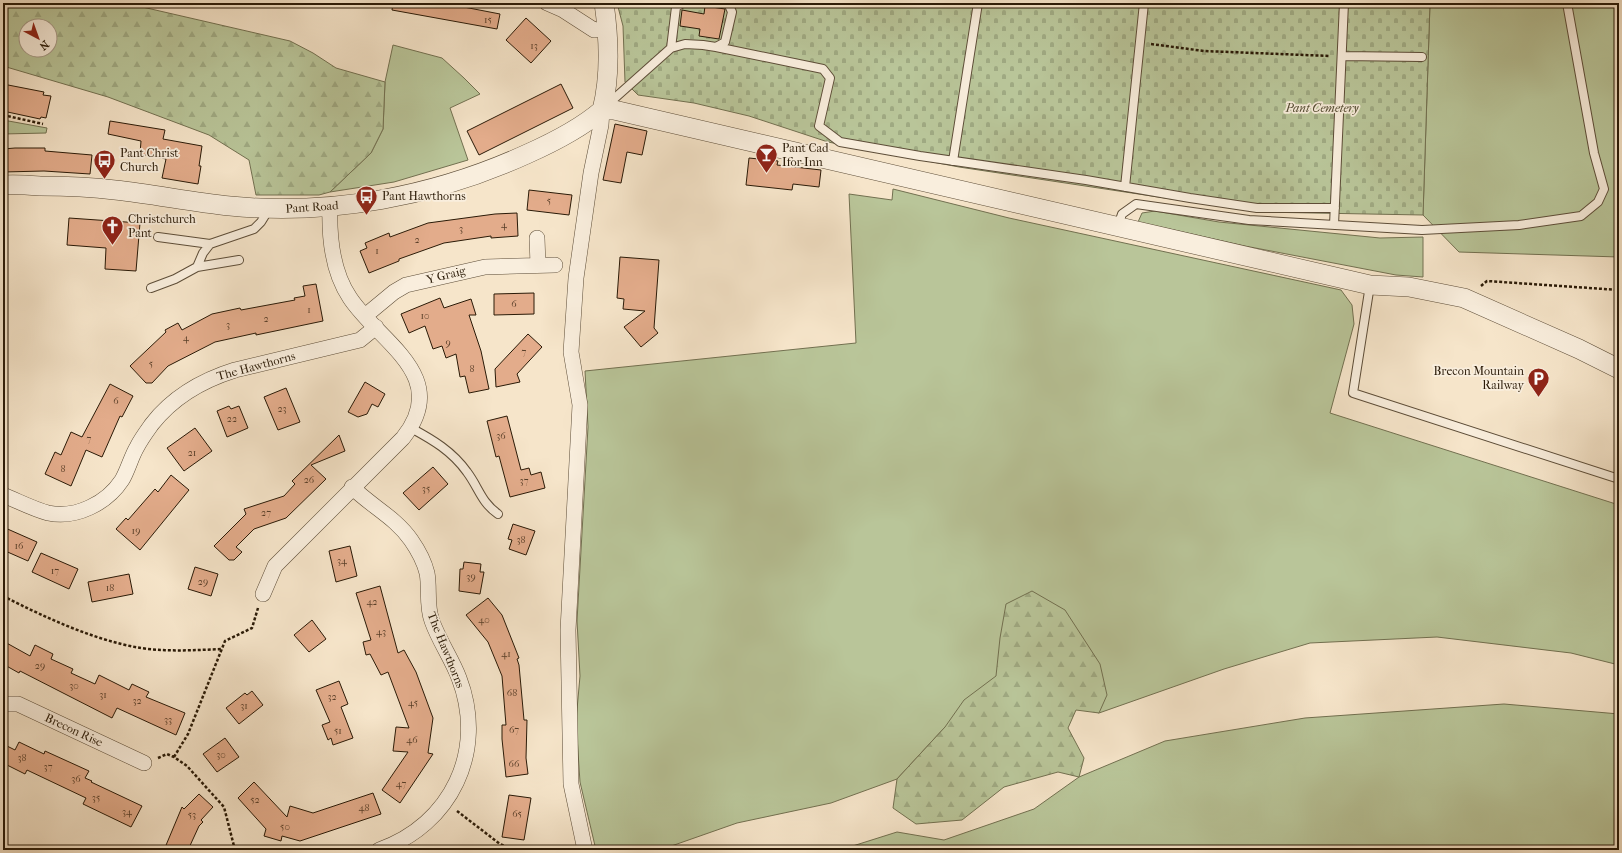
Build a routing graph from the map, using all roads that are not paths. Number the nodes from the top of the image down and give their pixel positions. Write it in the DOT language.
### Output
graph roads {
  1 [pos="547,3"];
  2 [pos="604,3"];
  3 [pos="683,3"];
  4 [pos="728,3"];
  5 [pos="978,3"];
  6 [pos="1144,3"];
  7 [pos="1344,3"];
  8 [pos="1567,3"];
  9 [pos="607,29"];
  10 [pos="716,47"];
  11 [pos="671,48"];
  12 [pos="1342,56"];
  13 [pos="1422,57"];
  14 [pos="602,110"];
  15 [pos="953,161"];
  16 [pos="3,185"];
  17 [pos="1125,187"];
  18 [pos="330,207"];
  19 [pos="1335,208"];
  20 [pos="269,209"];
  21 [pos="1334,225"];
  22 [pos="1118,227"];
  23 [pos="158,237"];
  24 [pos="537,238"];
  25 [pos="210,244"];
  26 [pos="239,260"];
  27 [pos="555,264"];
  28 [pos="538,265"];
  29 [pos="197,267"];
  30 [pos="1370,284"];
  31 [pos="151,288"];
  32 [pos="365,316"];
  33 [pos="376,327"];
  34 [pos="1619,369"];
  35 [pos="411,428"];
  36 [pos="1619,479"];
  37 [pos="352,487"];
  38 [pos="3,495"];
  39 [pos="498,514"];
  40 [pos="263,594"];
  41 [pos="3,704"];
  42 [pos="144,763"];
  43 [pos="379,850"];
  44 [pos="585,850"];
  1 -- 9 [label="street"];
  2 -- 9 [label="street"];
  3 -- 11 [label="lane"];
  4 -- 10 [label="lane"];
  5 -- 15 [label="lane"];
  6 -- 17 [label="lane"];
  7 -- 12 [label="lane"];
  8 -- 21 [label="lane"];
  9 -- 14 [label="street"];
  10 -- 11 [label="lane"];
  10 -- 15 [label="lane"];
  11 -- 14 [label="lane"];
  12 -- 13 [label="lane"];
  12 -- 19 [label="lane"];
  14 -- 18 [label="street, Pant Road"];
  14 -- 22 [label="street"];
  14 -- 44 [label="street"];
  15 -- 17 [label="lane"];
  16 -- 20 [label="street, Pant Road"];
  17 -- 19 [label="lane"];
  18 -- 20 [label="street, Pant Road"];
  18 -- 32 [label="street"];
  19 -- 21 [label="lane"];
  20 -- 25 [label="lane"];
  21 -- 22 [label="lane"];
  22 -- 30 [label="street"];
  23 -- 25 [label="lane"];
  24 -- 28 [label="street"];
  25 -- 29 [label="lane"];
  26 -- 29 [label="lane"];
  27 -- 28 [label="street, Y Graig"];
  28 -- 32 [label="street, Y Graig"];
  29 -- 31 [label="lane"];
  30 -- 34 [label="street"];
  30 -- 36 [label="lane"];
  32 -- 33 [label="street"];
  33 -- 35 [label="street"];
  33 -- 38 [label="street, The Hawthorns"];
  35 -- 37 [label="street"];
  35 -- 39 [label="lane"];
  37 -- 40 [label="street"];
  37 -- 43 [label="street, The Hawthorns"];
  41 -- 42 [label="street, Brecon Rise"];
}
